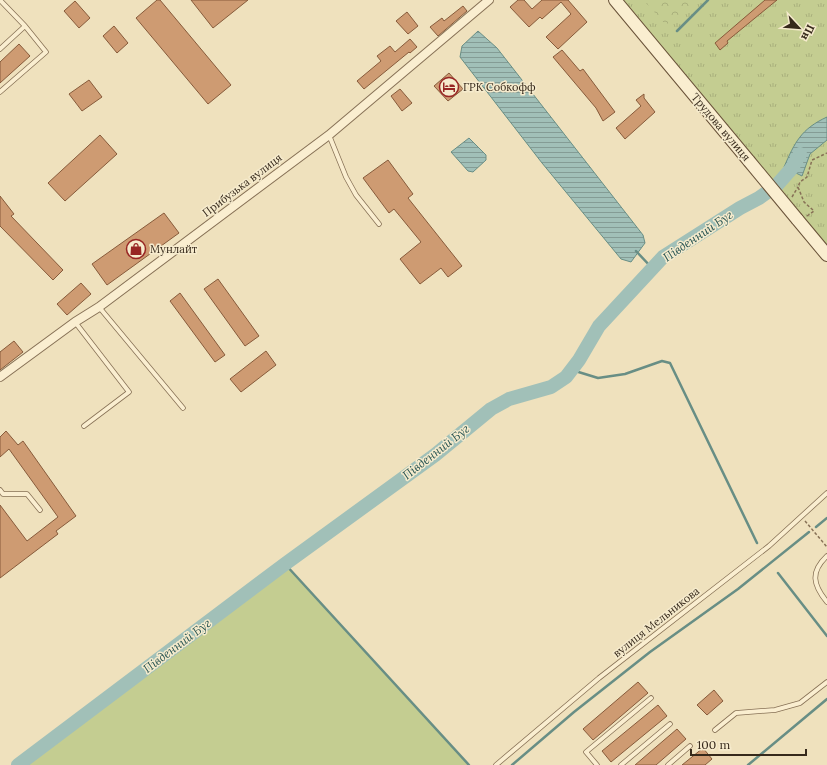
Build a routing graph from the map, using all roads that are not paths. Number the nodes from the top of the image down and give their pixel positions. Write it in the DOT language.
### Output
graph roads {
  1 [pos="0,0"];
  2 [pos="489,0"];
  3 [pos="615,0"];
  4 [pos="25,26"];
  5 [pos="0,49"];
  6 [pos="0,92"];
  7 [pos="329,135"];
  8 [pos="379,224"];
  9 [pos="827,255"];
  10 [pos="99,307"];
  11 [pos="75,322"];
  12 [pos="0,377"];
  13 [pos="183,408"];
  14 [pos="84,426"];
  15 [pos="0,490"];
  16 [pos="827,493"];
  17 [pos="40,510"];
  18 [pos="827,556"];
  19 [pos="827,602"];
  20 [pos="827,682"];
  21 [pos="652,698"];
  22 [pos="670,724"];
  23 [pos="715,730"];
  24 [pos="690,746"];
  25 [pos="496,765"];
  26 [pos="597,765"];
  27 [pos="621,765"];
  28 [pos="668,765"];
  1 -- 4 [label="lane"];
  2 -- 7 [label="street, Прибузька вулиця"];
  3 -- 9 [label="main road, Трудова вулиця, bridge"];
  4 -- 5 [label="lane"];
  4 -- 6 [label="lane"];
  7 -- 8 [label="lane"];
  7 -- 10 [label="street, Прибузька вулиця"];
  10 -- 11 [label="street, Прибузька вулиця"];
  10 -- 13 [label="lane"];
  11 -- 12 [label="street, Прибузька вулиця"];
  11 -- 14 [label="lane"];
  15 -- 17 [label="lane"];
  16 -- 25 [label="lane, вулиця Мельникова"];
  18 -- 19 [label="lane"];
  20 -- 23 [label="lane"];
  21 -- 26 [label="lane"];
  22 -- 27 [label="lane"];
  24 -- 28 [label="lane"];
}
